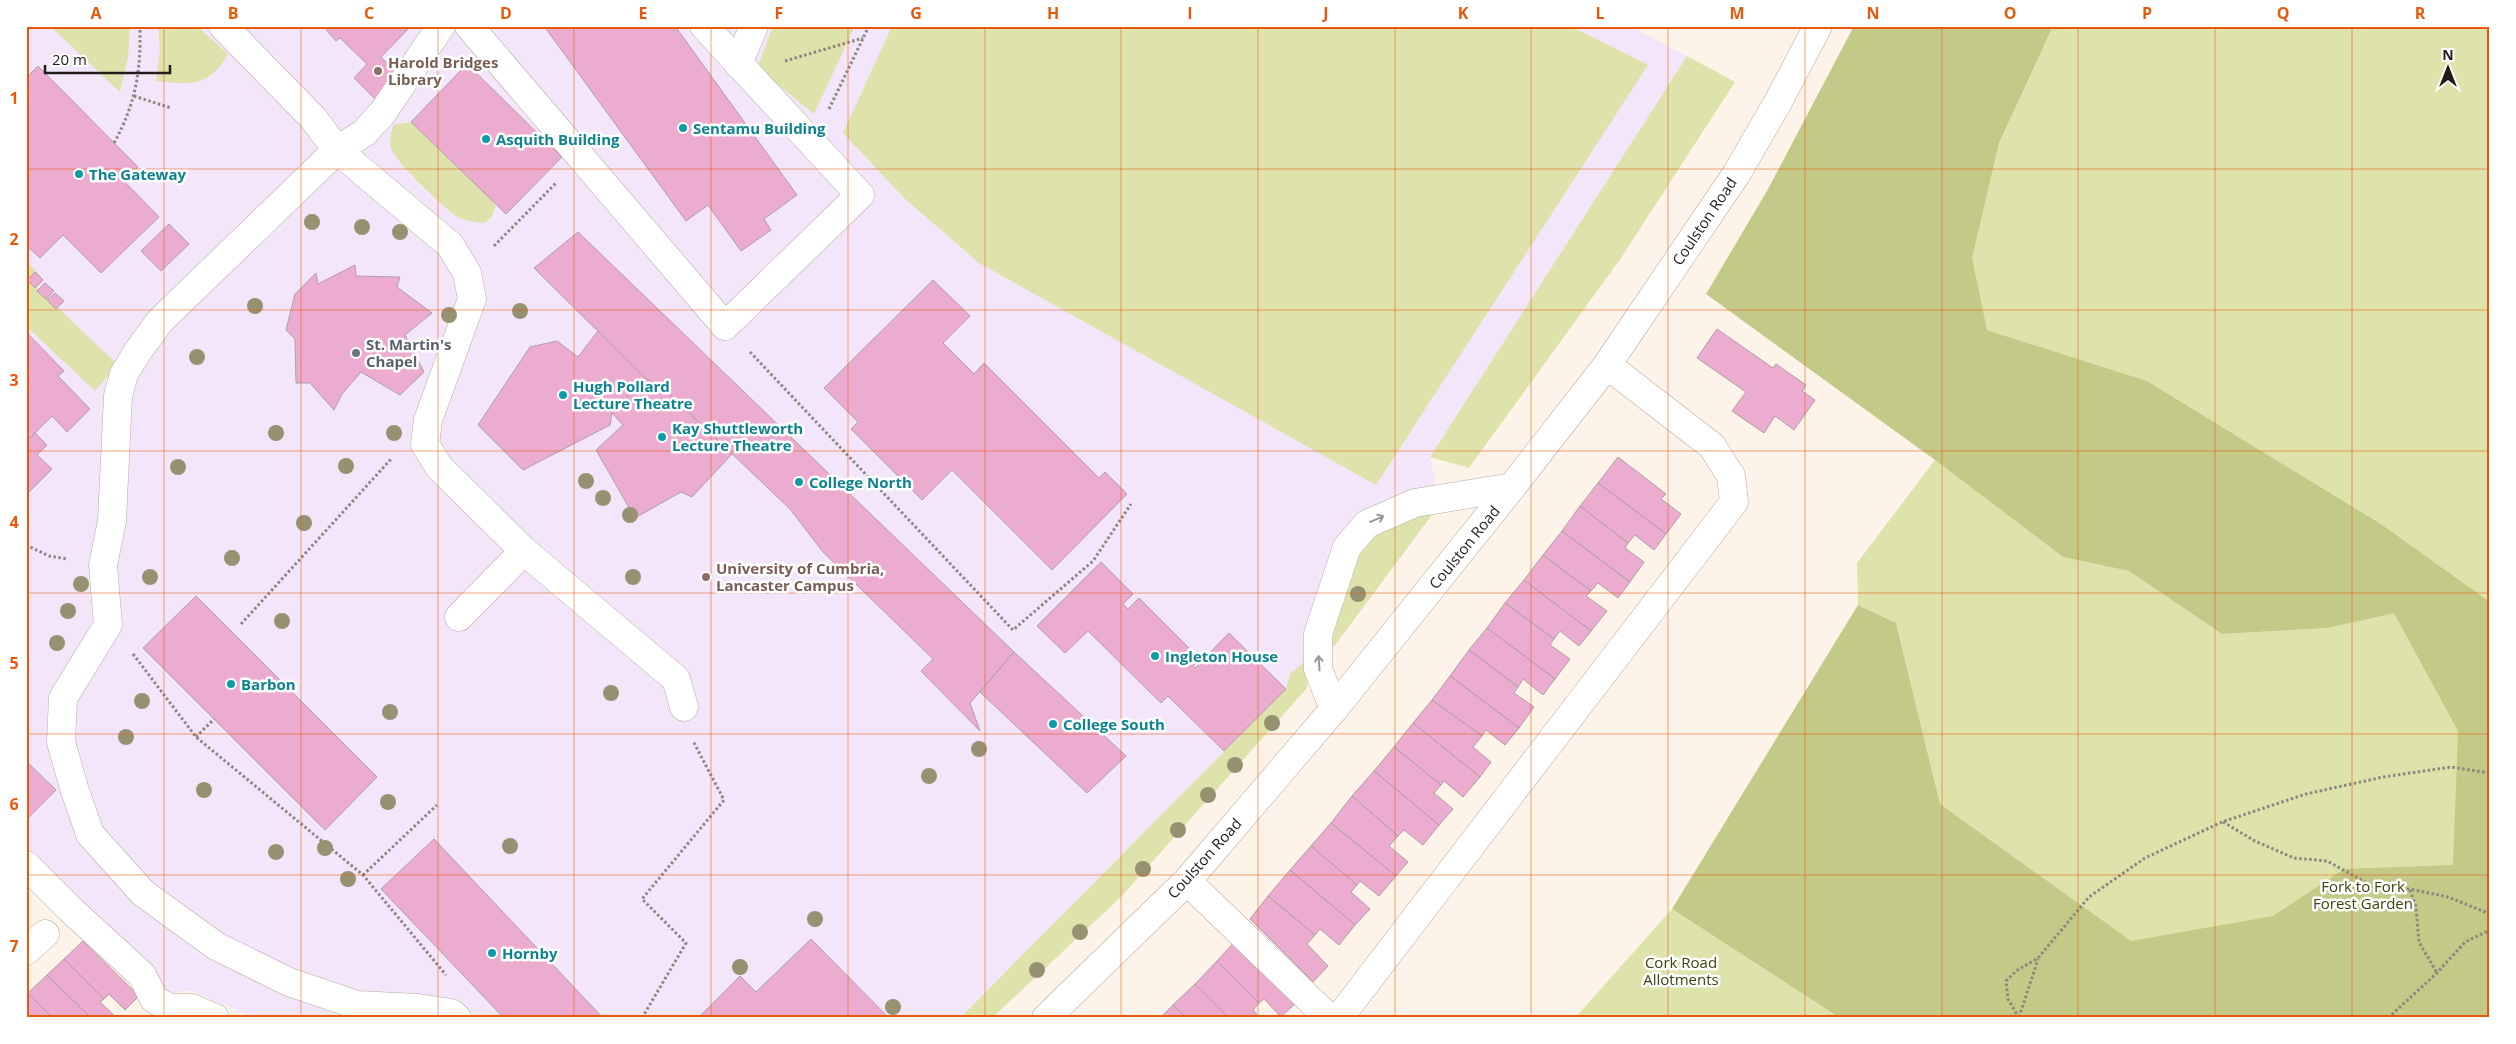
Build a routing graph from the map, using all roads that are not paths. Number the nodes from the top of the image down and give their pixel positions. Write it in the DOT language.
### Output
graph roads {
  1 [pos="223,26"];
  2 [pos="441,26"];
  3 [pos="469,26"];
  4 [pos="704,26"];
  5 [pos="754,26"];
  6 [pos="1818,26"];
  7 [pos="742,68"];
  8 [pos="338,150"];
  9 [pos="1607,365"];
  10 [pos="1512,488"];
  11 [pos="524,551"];
  12 [pos="459,617"];
  13 [pos="684,707"];
  14 [pos="1334,709"];
  15 [pos="26,865"];
  16 [pos="1186,881"];
  17 [pos="454,1015"];
  18 [pos="215,1018"];
  19 [pos="1046,1018"];
  20 [pos="1329,1018"];
  21 [pos="1339,1018"];
  1 -- 8 [label="street"];
  2 -- 8 [label="street"];
  3 -- 7 [label="street"];
  4 -- 7 [label="street"];
  5 -- 7 [label="street"];
  6 -- 9 [label="street, Coulston Road"];
  8 -- 11 [label="street"];
  8 -- 17 [label="street"];
  9 -- 10 [label="street, Coulston Road"];
  9 -- 21 [label="street"];
  10 -- 14 [label="street, Coulston Road"];
  14 -- 10 [label="street, one-way"];
  11 -- 12 [label="street"];
  11 -- 13 [label="street"];
  14 -- 16 [label="street, Coulston Road"];
  15 -- 18 [label="street"];
  16 -- 19 [label="street, Coulston Road"];
  16 -- 20 [label="street"];
}
